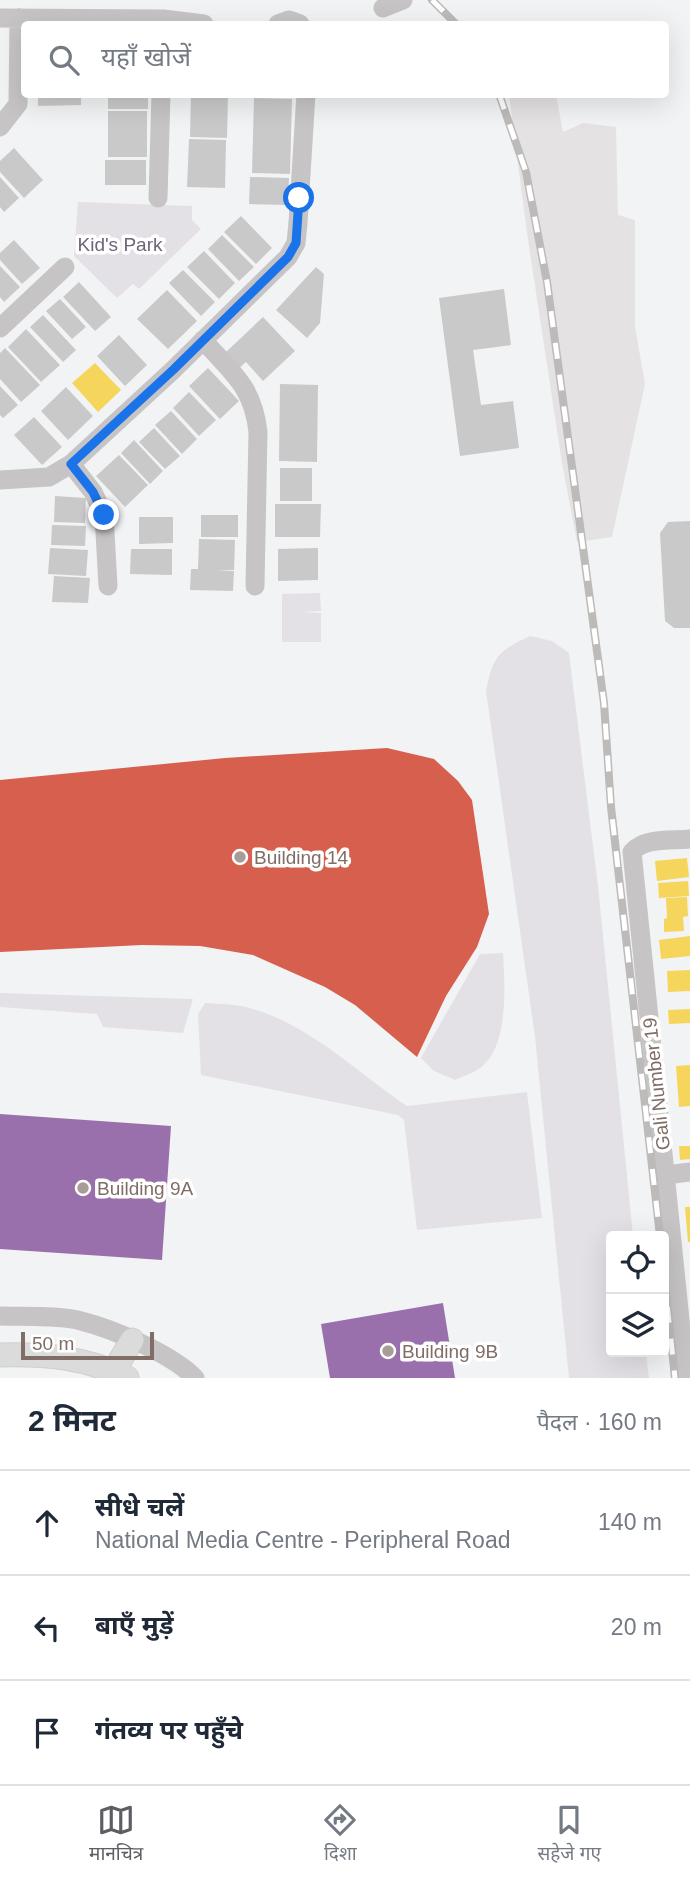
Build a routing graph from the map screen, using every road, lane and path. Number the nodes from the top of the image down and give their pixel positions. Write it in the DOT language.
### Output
graph roads {
  1 [pos="403,0"];
  2 [pos="383,8"];
  3 [pos="9,18"];
  4 [pos="124,21"];
  5 [pos="161,98"];
  6 [pos="306,98"];
  7 [pos="0,127"];
  8 [pos="158,198"];
  9 [pos="65,267"];
  10 [pos="0,328"];
  11 [pos="203,340"];
  12 [pos="71,464"];
  13 [pos="0,480"];
  14 [pos="108,586"];
  15 [pos="255,586"];
  16 [pos="690,839"];
  17 [pos="690,1172"];
  18 [pos="666,1175"];
  19 [pos="685,1307"];
  20 [pos="0,1316"];
  21 [pos="132,1340"];
  22 [pos="0,1355"];
  23 [pos="121,1375"];
  24 [pos="195,1378"];
  25 [pos="686,1378"];
  1 -- 2 [label="street"];
  3 -- 4 [label="street"];
  3 -- 7 [label="street"];
  5 -- 8 [label="street"];
  6 -- 11 [label="street"];
  9 -- 10 [label="street"];
  11 -- 12 [label="street"];
  11 -- 15 [label="street"];
  12 -- 13 [label="street"];
  12 -- 14 [label="street"];
  16 -- 18 [label="street, Gali Number 19"];
  17 -- 18 [label="street"];
  18 -- 19 [label="street, Gali Number 19"];
  19 -- 25 [label="street, Gali Number 19"];
  20 -- 21 [label="street"];
  21 -- 23 [label="main road"];
  21 -- 24 [label="street"];
  22 -- 23 [label="main road"];
}
